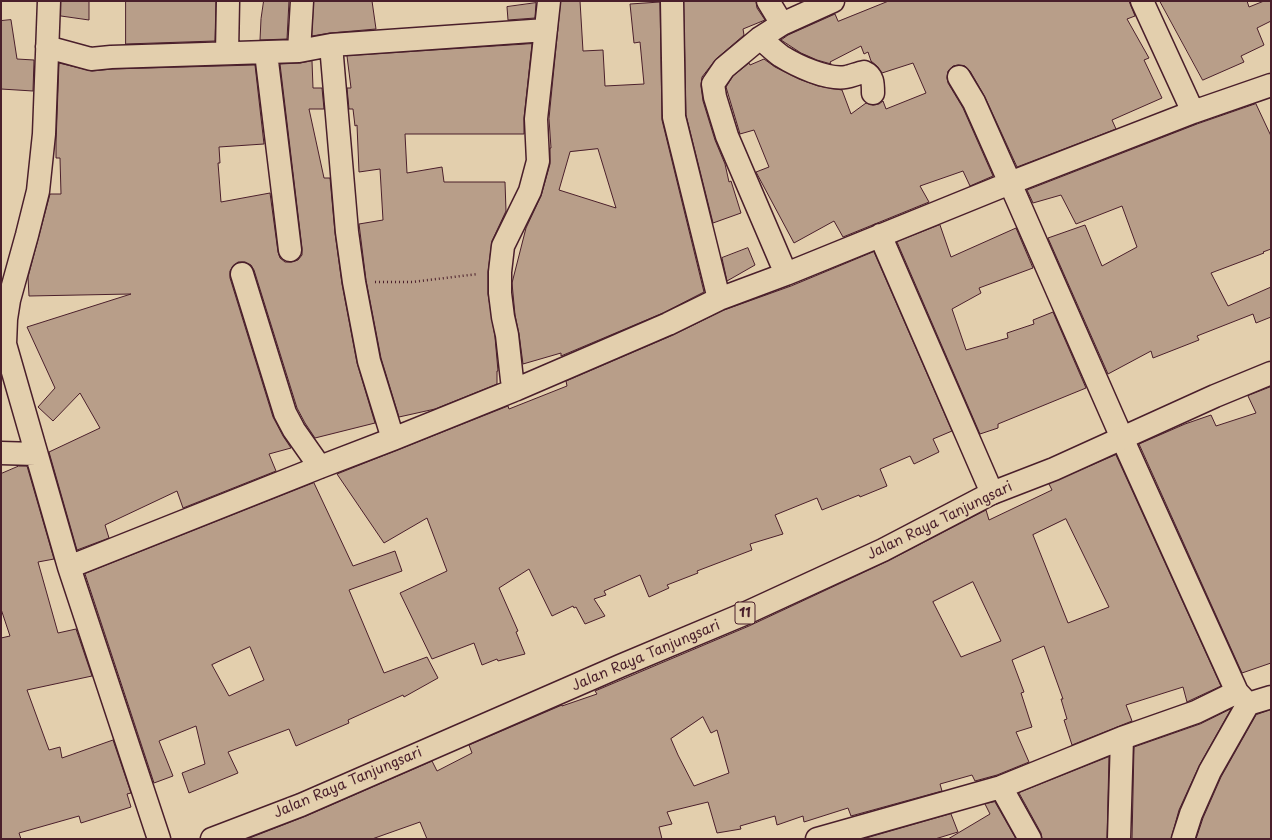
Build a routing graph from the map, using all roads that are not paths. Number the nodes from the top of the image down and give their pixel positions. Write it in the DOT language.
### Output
graph roads {
  1 [pos="49,1"];
  2 [pos="228,1"];
  3 [pos="302,1"];
  4 [pos="549,1"];
  5 [pos="672,1"];
  6 [pos="768,1"];
  7 [pos="833,1"];
  8 [pos="1142,1"];
  9 [pos="782,24"];
  10 [pos="546,30"];
  11 [pos="760,38"];
  12 [pos="331,45"];
  13 [pos="47,47"];
  14 [pos="300,51"];
  15 [pos="227,53"];
  16 [pos="266,53"];
  17 [pos="959,77"];
  18 [pos="1271,85"];
  19 [pos="873,93"];
  20 [pos="1193,112"];
  21 [pos="1010,183"];
  22 [pos="880,235"];
  23 [pos="290,250"];
  24 [pos="9,274"];
  25 [pos="242,274"];
  26 [pos="786,274"];
  27 [pos="720,300"];
  28 [pos="1271,373"];
  29 [pos="517,389"];
  30 [pos="1122,438"];
  31 [pos="393,439"];
  32 [pos="1,453"];
  33 [pos="36,454"];
  34 [pos="320,466"];
  35 [pos="992,493"];
  36 [pos="69,567"];
  37 [pos="1271,696"];
  38 [pos="1242,698"];
  39 [pos="1122,738"];
  40 [pos="1001,787"];
  41 [pos="850,834"];
  42 [pos="159,839"];
  43 [pos="212,839"];
  44 [pos="817,839"];
  45 [pos="1030,839"];
  46 [pos="1118,839"];
  47 [pos="1183,839"];
  1 -- 13 [label="main road"];
  2 -- 15 [label="main road"];
  3 -- 14 [label="main road"];
  4 -- 10 [label="main road"];
  5 -- 27 [label="main road"];
  6 -- 9 [label="main road"];
  7 -- 9 [label="main road"];
  8 -- 20 [label="main road"];
  9 -- 11 [label="main road"];
  10 -- 12 [label="main road"];
  10 -- 29 [label="main road"];
  11 -- 19 [label="main road"];
  11 -- 26 [label="main road"];
  12 -- 14 [label="main road"];
  12 -- 31 [label="main road"];
  13 -- 15 [label="main road"];
  13 -- 24 [label="main road"];
  14 -- 16 [label="main road"];
  15 -- 16 [label="main road"];
  16 -- 23 [label="main road"];
  17 -- 21 [label="main road"];
  18 -- 20 [label="main road"];
  20 -- 21 [label="main road"];
  21 -- 22 [label="main road"];
  21 -- 30 [label="main road"];
  22 -- 26 [label="main road"];
  22 -- 35 [label="main road"];
  24 -- 33 [label="main road"];
  25 -- 34 [label="main road"];
  26 -- 27 [label="main road"];
  27 -- 29 [label="main road"];
  28 -- 30 [label="main road, Jalan Raya Tanjungsari / 11"];
  29 -- 31 [label="main road"];
  30 -- 35 [label="main road, Jalan Raya Tanjungsari / 11"];
  30 -- 38 [label="main road"];
  31 -- 34 [label="main road"];
  32 -- 33 [label="main road"];
  33 -- 36 [label="main road"];
  34 -- 36 [label="main road"];
  35 -- 43 [label="main road, Jalan Raya Tanjungsari / 11"];
  36 -- 42 [label="main road"];
  37 -- 38 [label="main road"];
  38 -- 39 [label="main road"];
  38 -- 47 [label="main road"];
  39 -- 40 [label="main road"];
  39 -- 46 [label="main road"];
  40 -- 41 [label="main road"];
  40 -- 45 [label="main road"];
  41 -- 44 [label="main road"];
}
